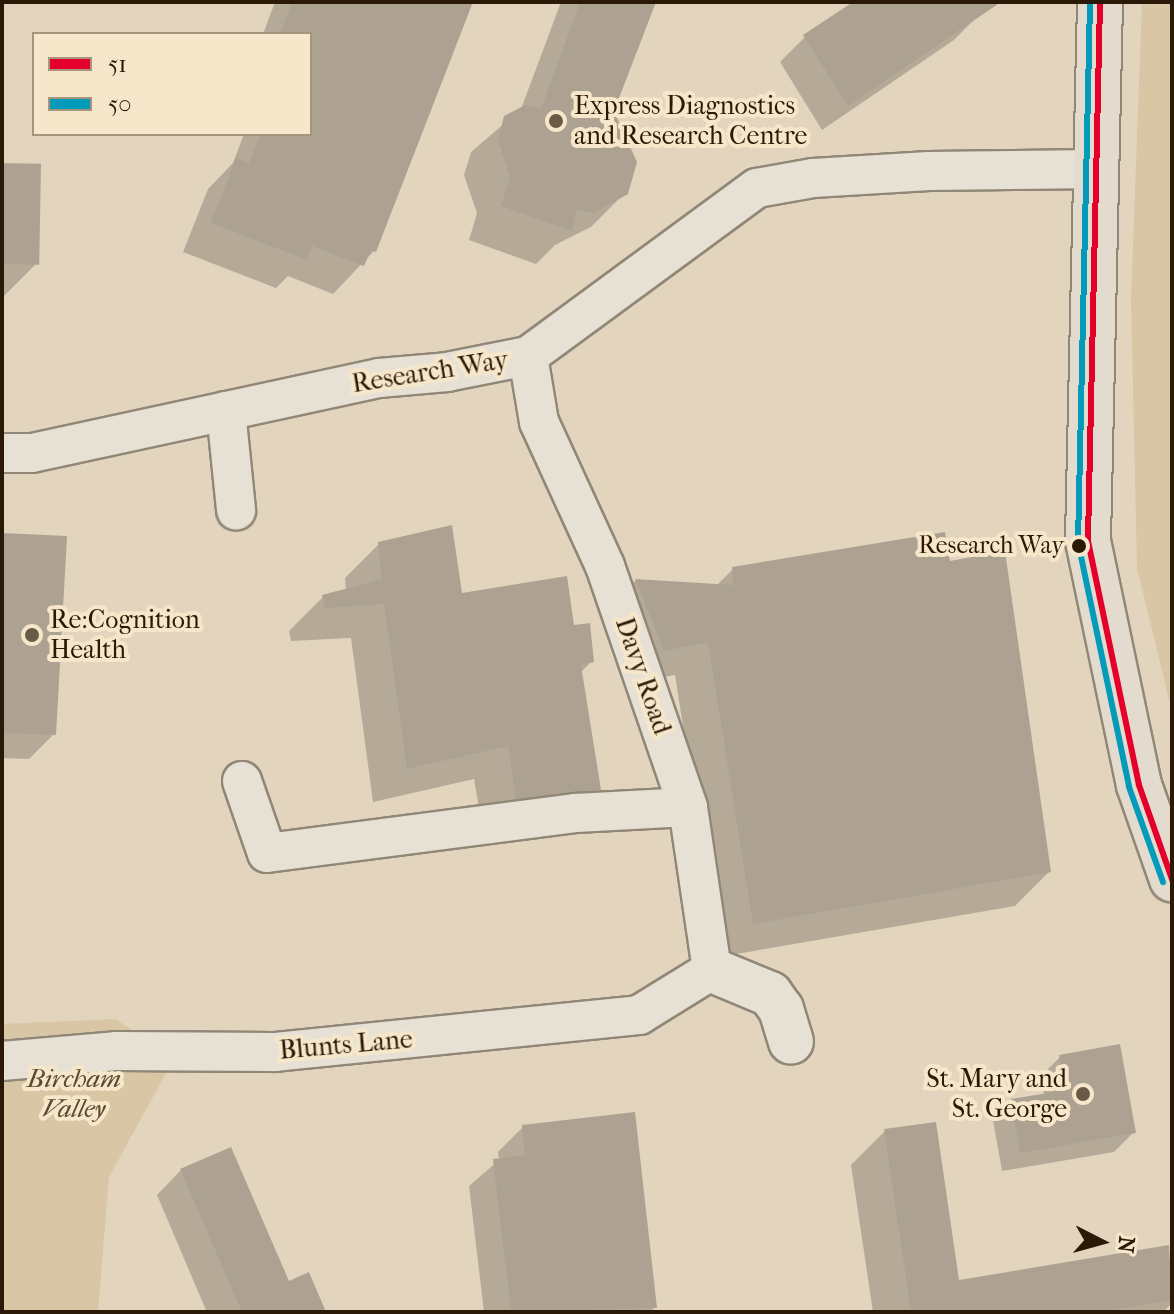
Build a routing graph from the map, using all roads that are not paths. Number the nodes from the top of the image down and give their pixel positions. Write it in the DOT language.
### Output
graph roads {
  1 [pos="1100,2"];
  2 [pos="1097,169"];
  3 [pos="528,356"];
  4 [pos="226,411"];
  5 [pos="2,453"];
  6 [pos="236,510"];
  7 [pos="242,781"];
  8 [pos="688,807"];
  9 [pos="1172,879"];
  10 [pos="698,981"];
  11 [pos="791,1041"];
  12 [pos="2,1061"];
  1 -- 2 [label="main road"];
  2 -- 3 [label="street, Research Way"];
  2 -- 9 [label="main road"];
  3 -- 4 [label="street, Research Way"];
  3 -- 8 [label="street, Davy Road"];
  4 -- 5 [label="street, Research Way"];
  4 -- 6 [label="street"];
  7 -- 8 [label="street"];
  8 -- 10 [label="street, Davy Road"];
  10 -- 11 [label="street"];
  10 -- 12 [label="street, Blunts Lane"];
}
